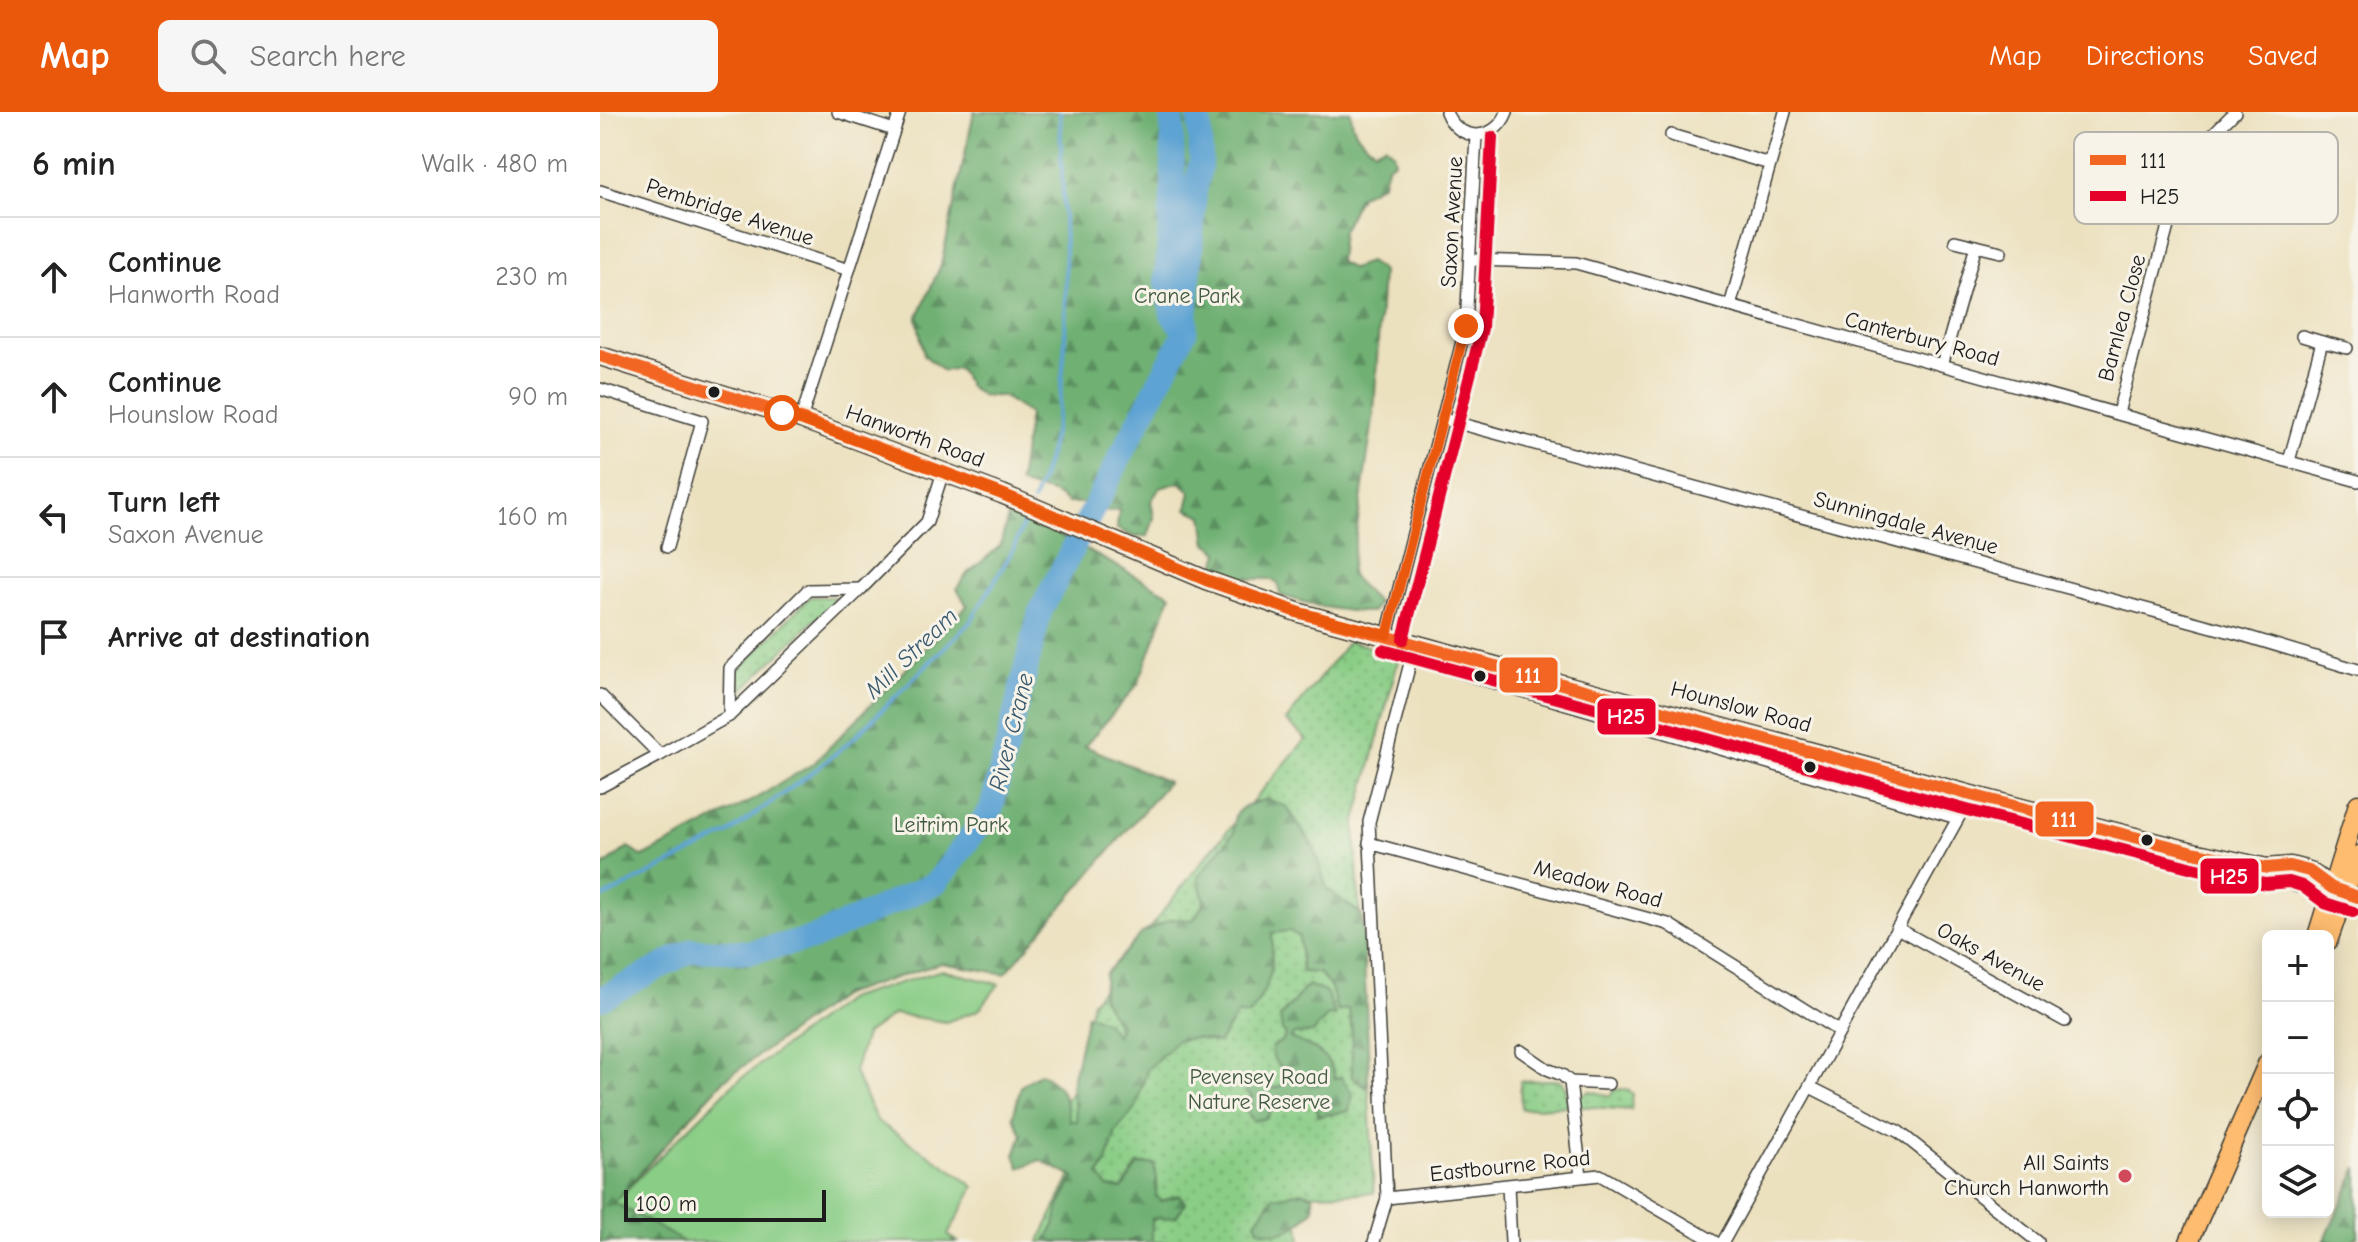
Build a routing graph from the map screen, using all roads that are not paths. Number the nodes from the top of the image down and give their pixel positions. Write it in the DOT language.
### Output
graph roads {
  1 [pos="838,112"];
  2 [pos="900,112"];
  3 [pos="1446,112"];
  4 [pos="1507,112"];
  5 [pos="1785,112"];
  6 [pos="2235,112"];
  7 [pos="894,130"];
  8 [pos="2215,132"];
  9 [pos="1671,135"];
  10 [pos="1476,136"];
  11 [pos="1770,164"];
  12 [pos="600,191"];
  13 [pos="2169,224"];
  14 [pos="1955,241"];
  15 [pos="1976,246"];
  16 [pos="2001,252"];
  17 [pos="1472,260"];
  18 [pos="849,270"];
  19 [pos="1730,306"];
  20 [pos="2302,336"];
  21 [pos="2322,342"];
  22 [pos="2347,348"];
  23 [pos="600,356"];
  24 [pos="1942,365"];
  25 [pos="600,389"];
  26 [pos="2118,413"];
  27 [pos="801,419"];
  28 [pos="1443,419"];
  29 [pos="2289,461"];
  30 [pos="943,472"];
  31 [pos="2358,481"];
  32 [pos="667,547"];
  33 [pos="1206,580"];
  34 [pos="861,589"];
  35 [pos="1387,635"];
  36 [pos="1414,651"];
  37 [pos="2358,670"];
  38 [pos="600,695"];
  39 [pos="729,716"];
  40 [pos="660,755"];
  41 [pos="600,787"];
  42 [pos="1971,795"];
  43 [pos="2358,804"];
  44 [pos="1957,818"];
  45 [pos="1369,843"];
  46 [pos="2358,855"];
  47 [pos="2339,891"];
  48 [pos="1897,928"];
  49 [pos="2320,930"];
  50 [pos="2330,930"];
  51 [pos="2065,1021"];
  52 [pos="1839,1031"];
  53 [pos="1521,1051"];
  54 [pos="2263,1074"];
  55 [pos="1570,1082"];
  56 [pos="1608,1084"];
  57 [pos="1810,1087"];
  58 [pos="1581,1176"];
  59 [pos="1508,1186"];
  60 [pos="1387,1198"];
  61 [pos="1374,1242"];
  62 [pos="1511,1242"];
  63 [pos="1715,1242"];
  64 [pos="1723,1242"];
  65 [pos="2038,1242"];
  66 [pos="2189,1242"];
  1 -- 7 [label="street"];
  2 -- 7 [label="street"];
  3 -- 10 [label="street, Saxon Avenue"];
  4 -- 10 [label="street, Saxon Avenue"];
  5 -- 11 [label="street"];
  6 -- 8 [label="street, Barnlea Close"];
  7 -- 18 [label="street"];
  9 -- 11 [label="street"];
  10 -- 17 [label="street, Saxon Avenue"];
  11 -- 19 [label="street"];
  12 -- 18 [label="street, Pembridge Avenue"];
  13 -- 26 [label="street, Barnlea Close"];
  14 -- 15 [label="street"];
  15 -- 16 [label="street"];
  15 -- 24 [label="street"];
  17 -- 19 [label="street, Canterbury Road"];
  17 -- 28 [label="street, Saxon Avenue"];
  18 -- 27 [label="street"];
  19 -- 24 [label="street, Canterbury Road"];
  20 -- 21 [label="street"];
  21 -- 22 [label="street"];
  21 -- 29 [label="street"];
  23 -- 27 [label="main road, Hanworth Road"];
  24 -- 26 [label="street, Canterbury Road"];
  25 -- 32 [label="street"];
  26 -- 29 [label="street, Canterbury Road"];
  27 -- 30 [label="main road, Hanworth Road"];
  28 -- 35 [label="street, Saxon Avenue"];
  28 -- 37 [label="street, Sunningdale Avenue"];
  29 -- 31 [label="street, Canterbury Road"];
  30 -- 33 [label="main road, Hanworth Road"];
  30 -- 34 [label="street"];
  33 -- 35 [label="main road, Hounslow Road"];
  34 -- 39 [label="street"];
  34 -- 39 [label="street"];
  35 -- 36 [label="main road, Hounslow Road"];
  36 -- 42 [label="main road, Hounslow Road"];
  36 -- 44 [label="street"];
  36 -- 45 [label="street"];
  38 -- 40 [label="street"];
  39 -- 40 [label="street"];
  40 -- 41 [label="street"];
  42 -- 44 [label="street"];
  42 -- 47 [label="main road, Hounslow Road"];
  43 -- 47 [label="main road"];
  44 -- 48 [label="street"];
  45 -- 52 [label="street, Meadow Road"];
  45 -- 60 [label="street"];
  46 -- 47 [label="main road"];
  47 -- 49 [label="main road"];
  47 -- 50 [label="main road"];
  48 -- 51 [label="street, Oaks Avenue"];
  48 -- 52 [label="street"];
  52 -- 57 [label="street"];
  53 -- 55 [label="street"];
  54 -- 66 [label="main road"];
  55 -- 56 [label="street"];
  55 -- 58 [label="street"];
  57 -- 64 [label="street"];
  57 -- 65 [label="street"];
  58 -- 59 [label="street, Eastbourne Road"];
  58 -- 63 [label="street, Eastbourne Road"];
  59 -- 60 [label="street, Eastbourne Road"];
  59 -- 62 [label="street"];
  60 -- 61 [label="street"];
}
